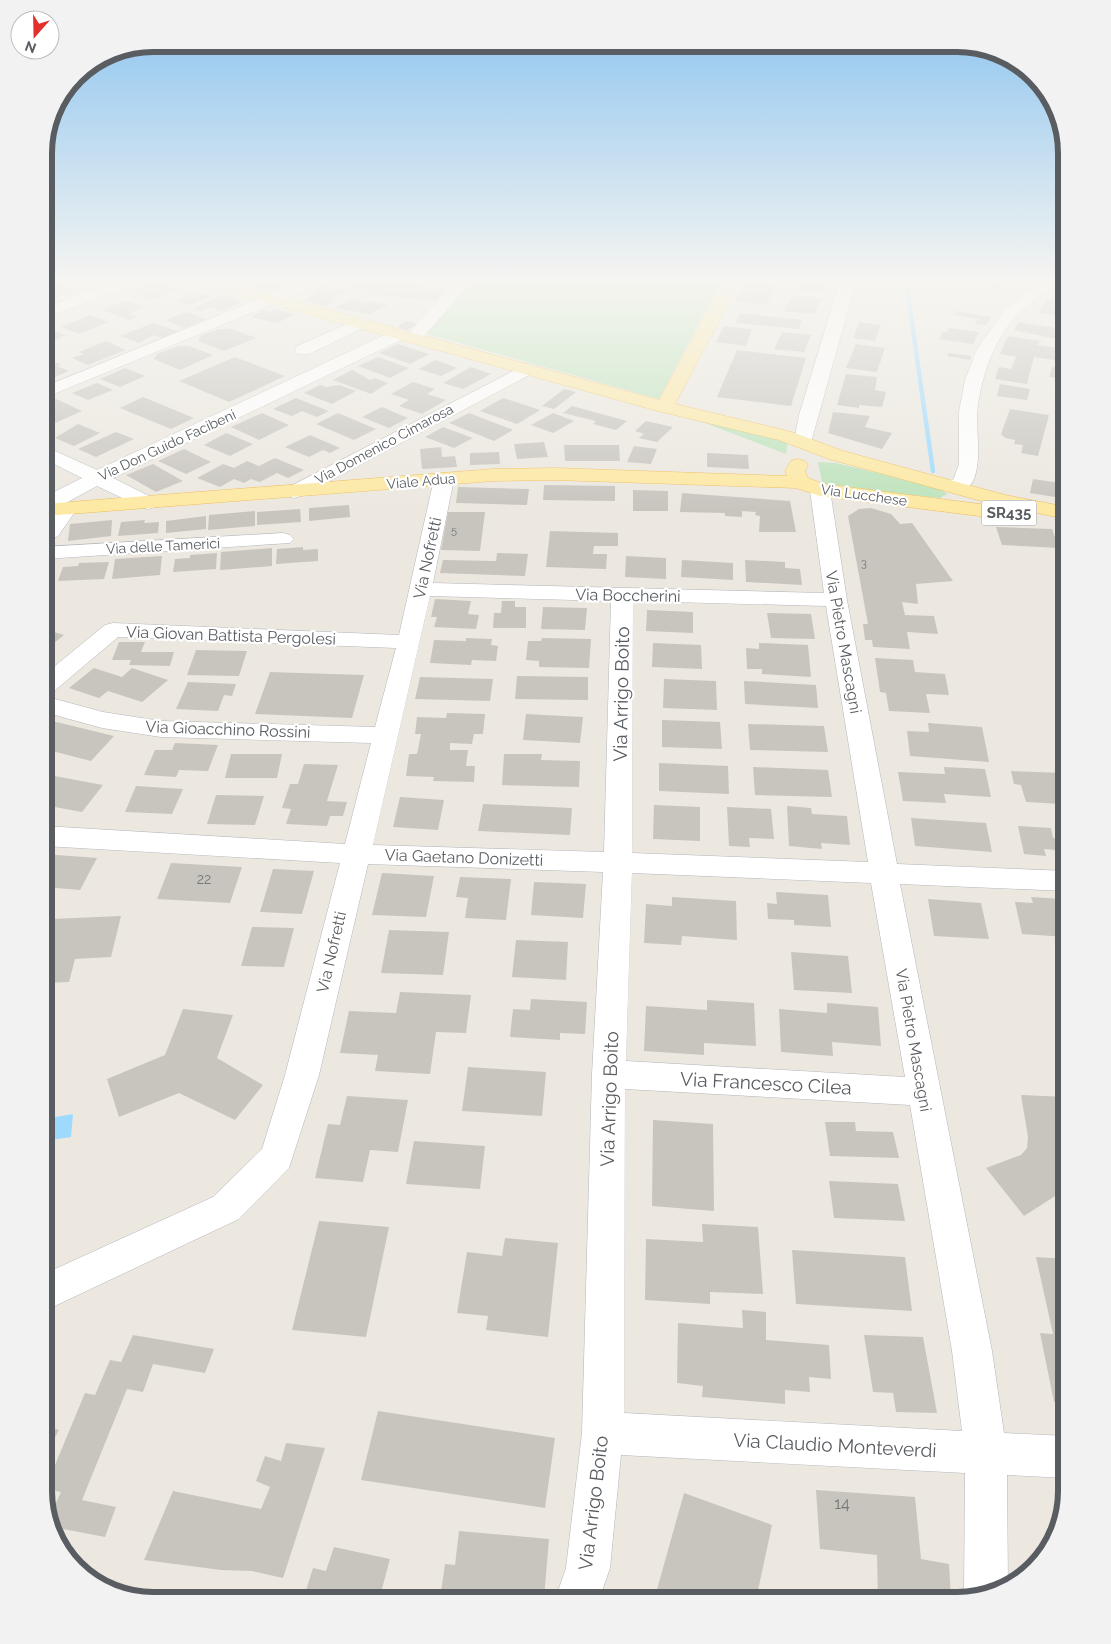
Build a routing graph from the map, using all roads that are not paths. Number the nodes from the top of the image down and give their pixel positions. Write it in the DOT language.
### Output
graph roads {
  1 [pos="130,358"];
  2 [pos="360,358"];
  3 [pos="486,358"];
  4 [pos="692,358"];
  5 [pos="825,358"];
  6 [pos="981,358"];
  7 [pos="527,369"];
  8 [pos="53,389"];
  9 [pos="664,407"];
  10 [pos="804,442"];
  11 [pos="763,449"];
  12 [pos="836,455"];
  13 [pos="53,456"];
  14 [pos="800,473"];
  15 [pos="97,478"];
  16 [pos="444,479"];
  17 [pos="294,492"];
  18 [pos="957,494"];
  19 [pos="148,503"];
  20 [pos="53,508"];
  21 [pos="52,509"];
  22 [pos="1058,511"];
  23 [pos="1058,517"];
  24 [pos="283,539"];
  25 [pos="53,552"];
  26 [pos="420,589"];
  27 [pos="622,595"];
  28 [pos="836,600"];
  29 [pos="409,642"];
  30 [pos="53,680"];
  31 [pos="53,706"];
  32 [pos="385,734"];
  33 [pos="52,836"];
  34 [pos="355,854"];
  35 [pos="618,862"];
  36 [pos="884,873"];
  37 [pos="1058,881"];
  38 [pos="609,1074"];
  39 [pos="924,1092"];
  40 [pos="52,1290"];
  41 [pos="603,1433"];
  42 [pos="986,1453"];
  43 [pos="1058,1457"];
  44 [pos="986,1587"];
  45 [pos="580,1592"];
  1 -- 8 [label="street"];
  2 -- 15 [label="street, Via Don Guido Facibeni"];
  3 -- 7 [label="main road"];
  4 -- 9 [label="main road"];
  5 -- 10 [label="street"];
  6 -- 18 [label="street"];
  7 -- 9 [label="main road"];
  7 -- 17 [label="street, Via Domenico Cimarosa"];
  9 -- 10 [label="main road, Via Lucchese"];
  9 -- 11 [label="main road"];
  10 -- 12 [label="main road, Via Lucchese"];
  12 -- 14 [label="main road"];
  12 -- 18 [label="main road, Via Lucchese"];
  13 -- 15 [label="street"];
  14 -- 16 [label="main road, Viale Adua"];
  14 -- 18 [label="main road, Via Lucchese"];
  14 -- 28 [label="street, Via Pietro Mascagni"];
  15 -- 19 [label="street"];
  15 -- 20 [label="street, Via Don Guido Facibeni"];
  16 -- 17 [label="main road, Viale Adua"];
  16 -- 26 [label="street, Via Nofretti"];
  17 -- 19 [label="main road, Viale Adua"];
  18 -- 22 [label="main road, SR435"];
  18 -- 23 [label="main road, SR435"];
  19 -- 21 [label="main road, Viale Adua"];
  24 -- 25 [label="street, Via delle Tamerici"];
  26 -- 27 [label="street, Via Boccherini"];
  26 -- 29 [label="street, Via Nofretti"];
  27 -- 28 [label="street, Via Boccherini"];
  27 -- 35 [label="street, Via Arrigo Boito"];
  28 -- 36 [label="street, Via Pietro Mascagni"];
  29 -- 30 [label="street, Via Giovan Battista Pergolesi"];
  29 -- 32 [label="street, Via Nofretti"];
  31 -- 32 [label="street, Via Gioacchino Rossini"];
  32 -- 34 [label="street, Via Nofretti"];
  33 -- 34 [label="street, Via Gaetano Donizetti"];
  34 -- 35 [label="street, Via Gaetano Donizetti"];
  34 -- 40 [label="street, Via Nofretti"];
  35 -- 36 [label="street, Via Gaetano Donizetti"];
  35 -- 38 [label="street, Via Arrigo Boito"];
  36 -- 37 [label="street, Via Gaetano Donizetti"];
  36 -- 39 [label="street, Via Pietro Mascagni"];
  38 -- 39 [label="street, Via Francesco Cilea"];
  38 -- 41 [label="street, Via Arrigo Boito"];
  39 -- 42 [label="street, Via Pietro Mascagni"];
  41 -- 42 [label="street, Via Claudio Monteverdi"];
  41 -- 45 [label="street, Via Arrigo Boito"];
  42 -- 43 [label="street, Via Claudio Monteverdi"];
  42 -- 44 [label="street, Via Pietro Mascagni"];
}
